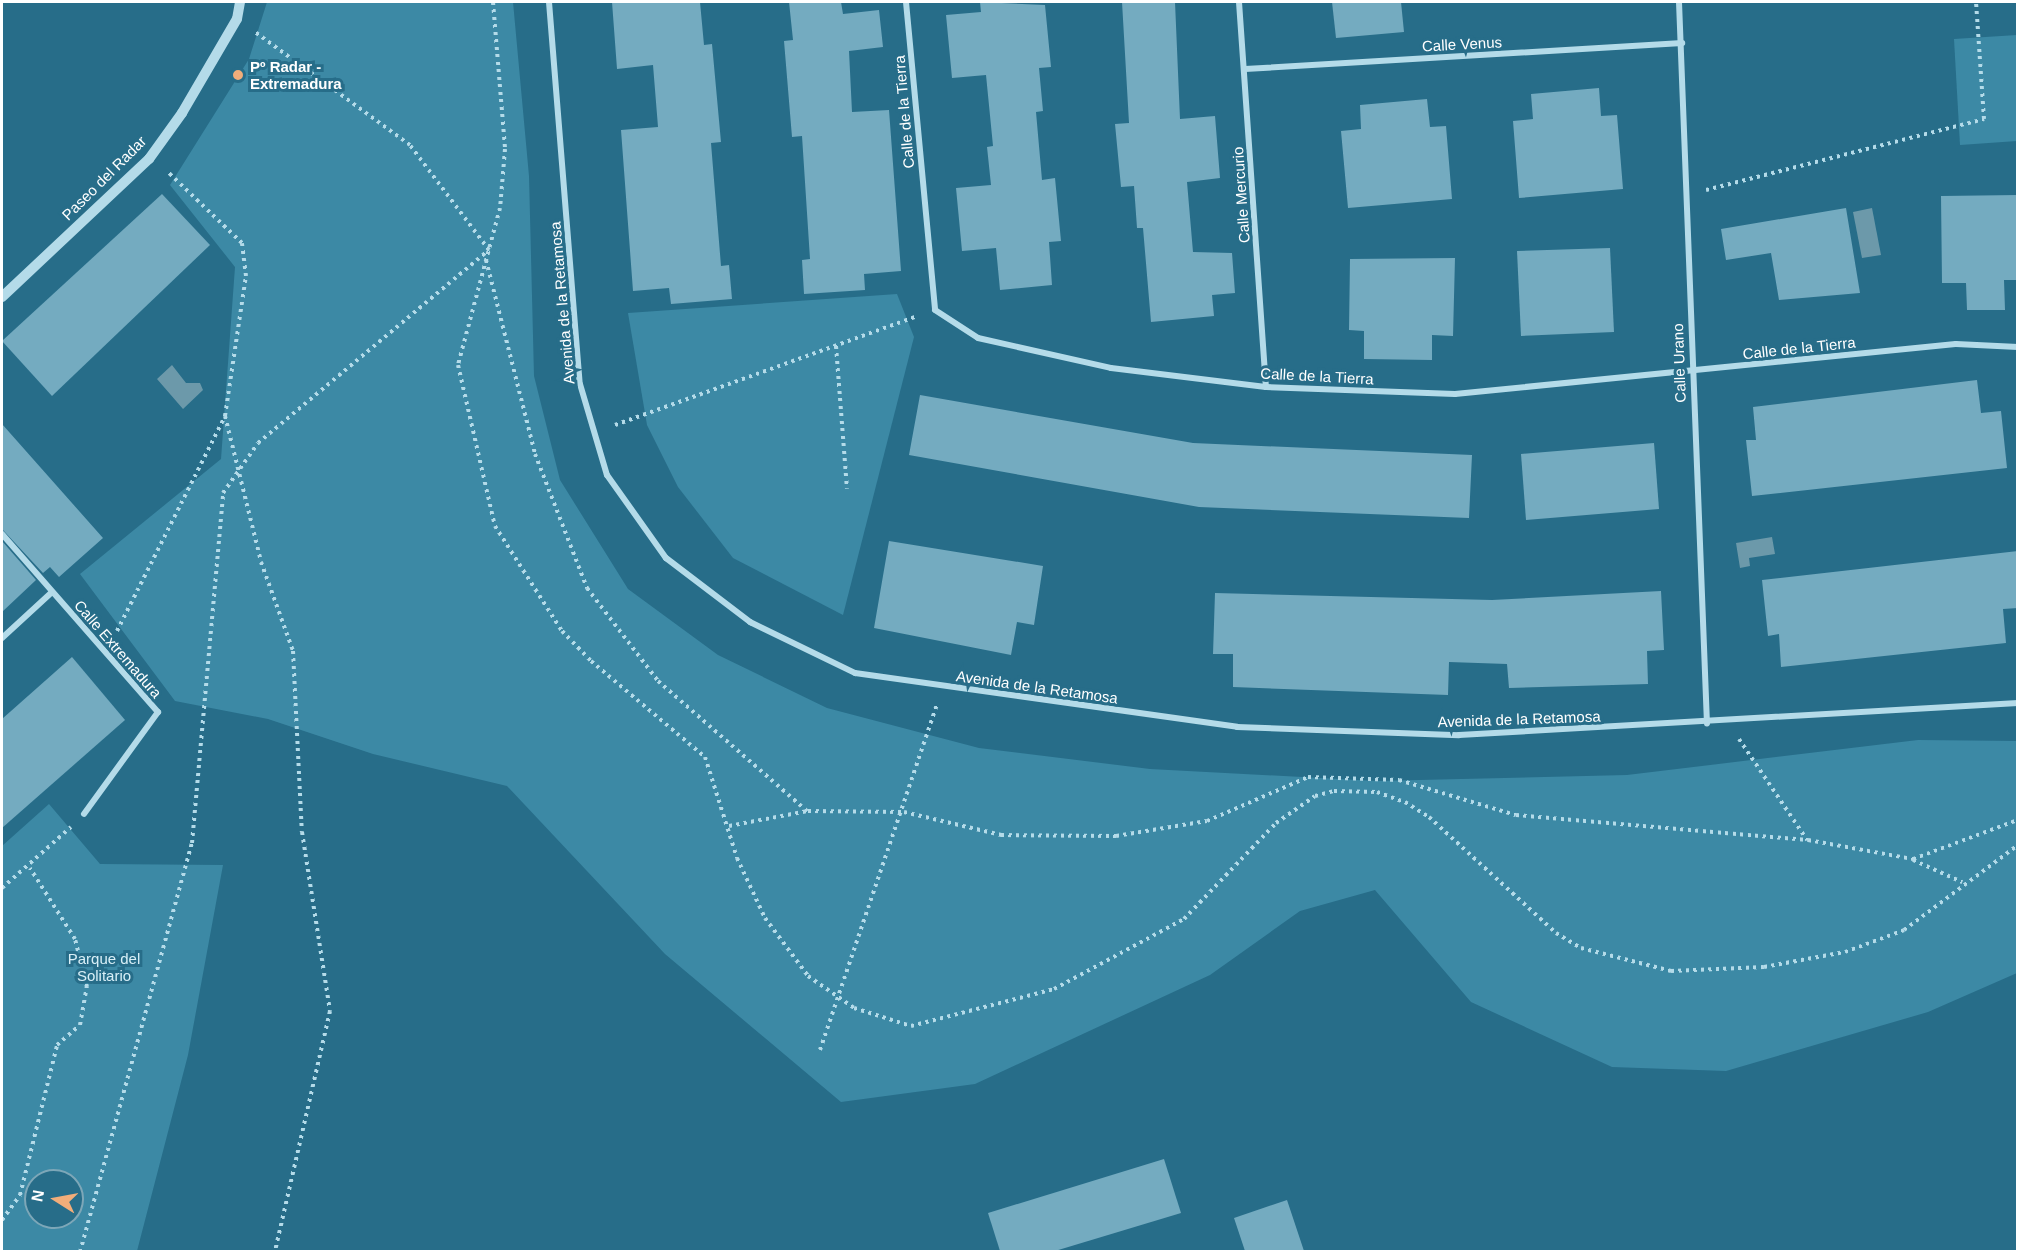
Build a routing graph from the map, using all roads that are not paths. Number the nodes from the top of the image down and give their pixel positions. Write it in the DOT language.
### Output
graph roads {
  1 [pos="240,2"];
  2 [pos="549,2"];
  3 [pos="906,2"];
  4 [pos="1239,2"];
  5 [pos="1679,2"];
  6 [pos="1682,43"];
  7 [pos="1245,69"];
  8 [pos="2,297"];
  9 [pos="2018,347"];
  10 [pos="1691,372"];
  11 [pos="1266,387"];
  12 [pos="2,534"];
  13 [pos="52,592"];
  14 [pos="2,638"];
  15 [pos="2018,703"];
  16 [pos="1707,723"];
  17 [pos="84,814"];
  1 -- 8 [label="street, Paseo del Radar"];
  2 -- 16 [label="street, Avenida de la Retamosa"];
  3 -- 11 [label="street, Calle de la Tierra"];
  4 -- 7 [label="street, Calle Mercurio"];
  5 -- 6 [label="street, Calle Urano"];
  6 -- 7 [label="street, Calle Venus"];
  6 -- 10 [label="street, Calle Urano"];
  7 -- 11 [label="street, Calle Mercurio"];
  9 -- 10 [label="street, Calle de la Tierra"];
  10 -- 11 [label="street, Calle de la Tierra"];
  10 -- 16 [label="street, Calle Urano"];
  12 -- 13 [label="street, Calle Extremadura"];
  13 -- 14 [label="street"];
  13 -- 17 [label="street, Calle Extremadura"];
  15 -- 16 [label="street, Avenida de la Retamosa"];
}
